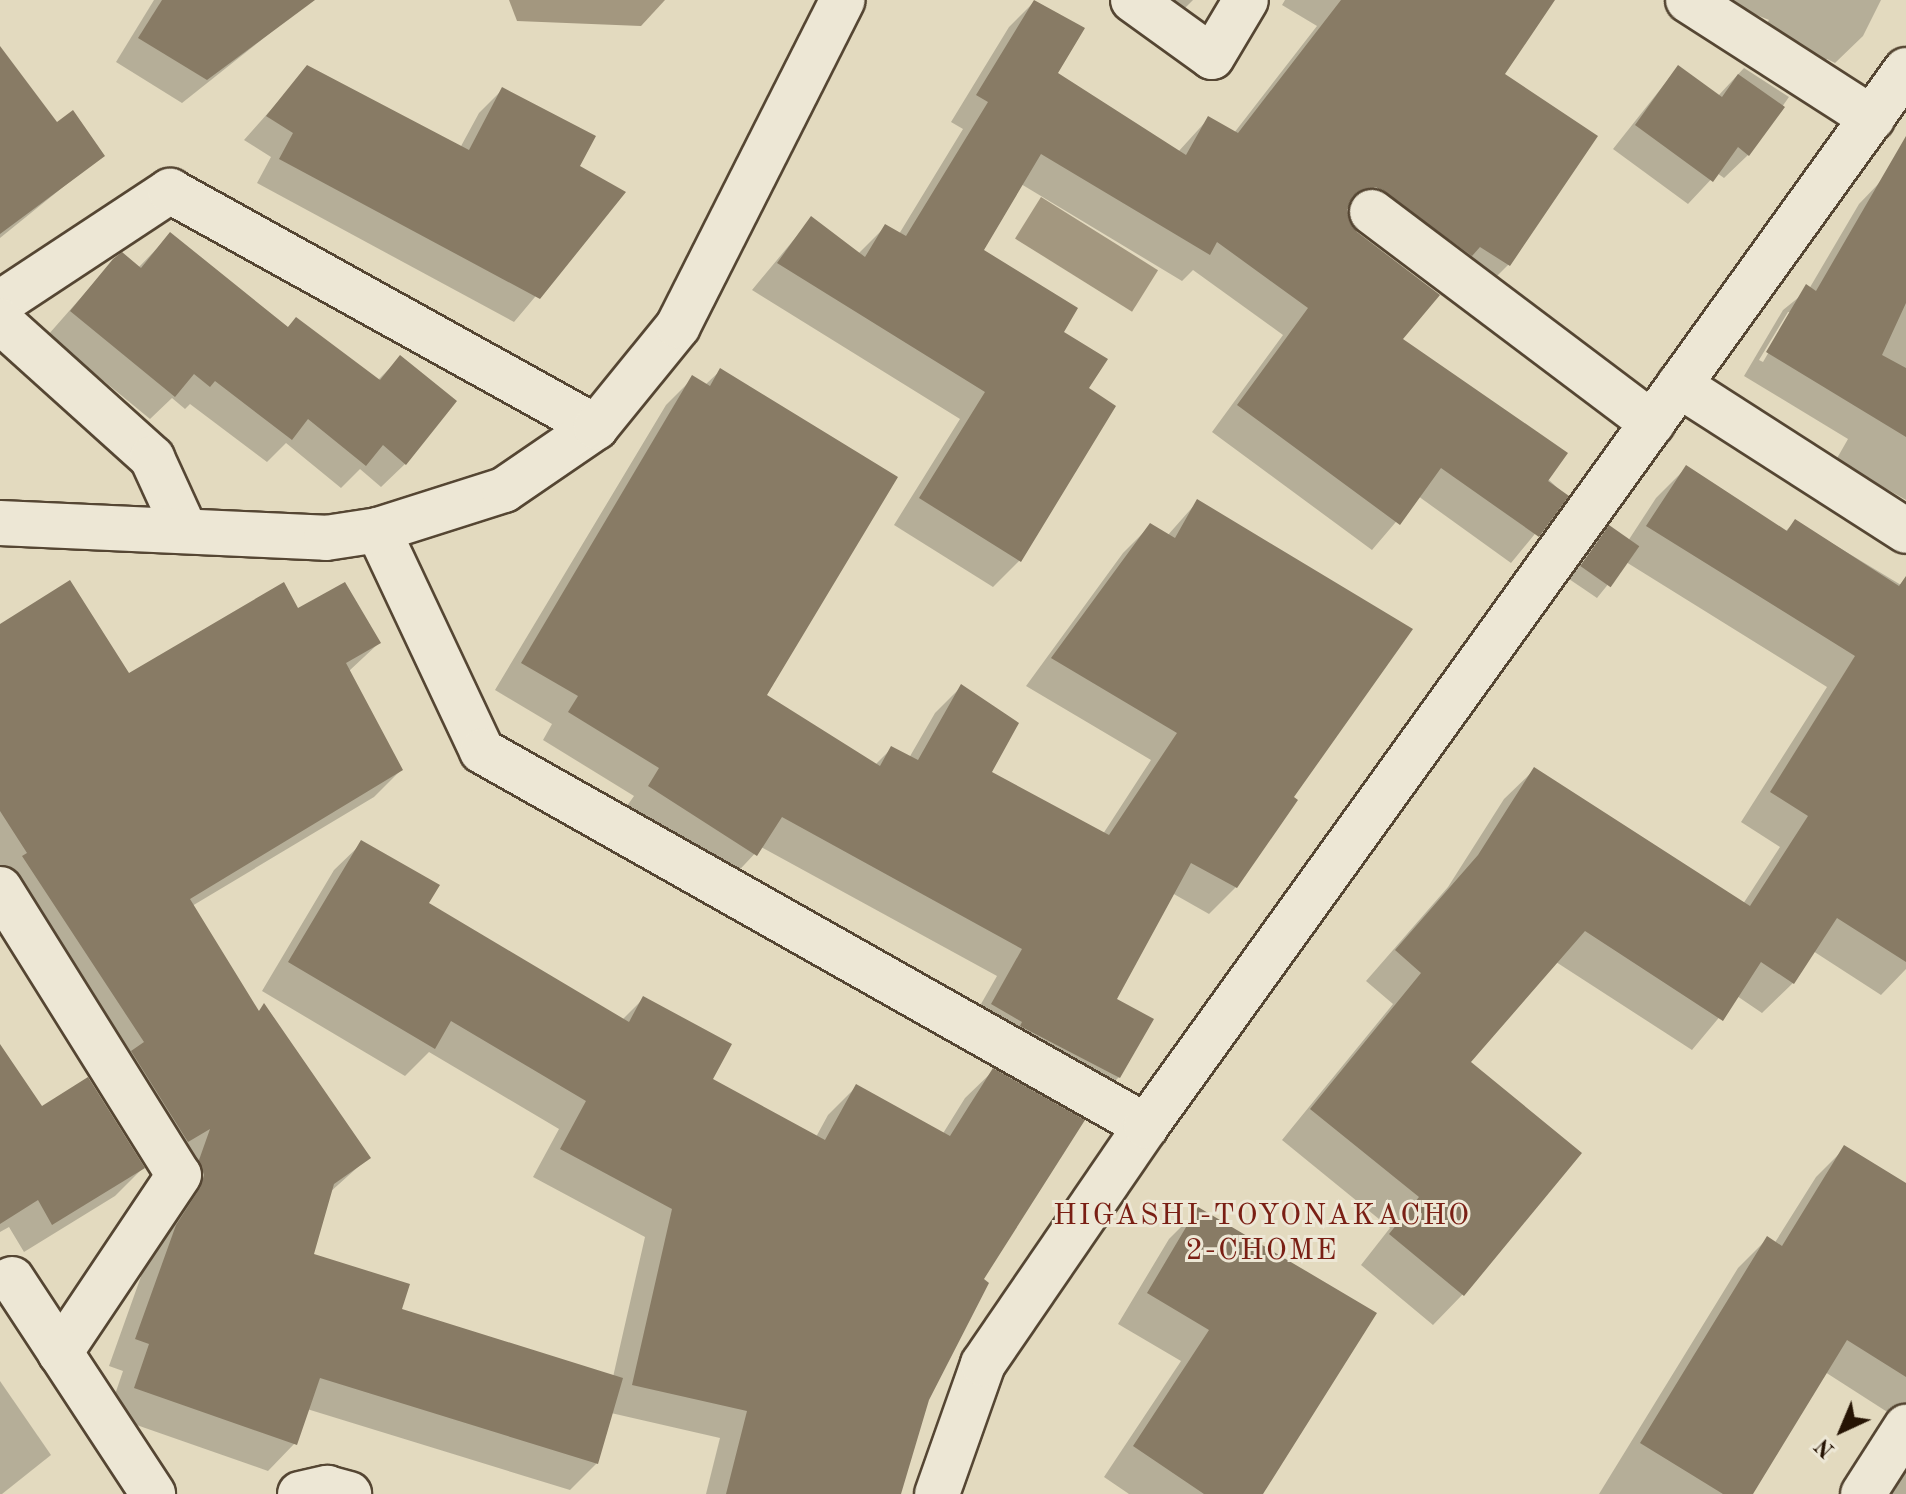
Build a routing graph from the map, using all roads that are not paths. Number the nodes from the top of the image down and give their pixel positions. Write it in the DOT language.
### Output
graph roads {
  1 [pos="843,0"];
  2 [pos="1133,0"];
  3 [pos="1246,0"];
  4 [pos="1688,0"];
  5 [pos="1906,70"];
  6 [pos="1872,118"];
  7 [pos="1372,212"];
  8 [pos="0,303"];
  9 [pos="0,321"];
  10 [pos="1679,385"];
  11 [pos="1652,423"];
  12 [pos="596,427"];
  13 [pos="0,523"];
  14 [pos="184,528"];
  15 [pos="378,530"];
  16 [pos="1906,531"];
  17 [pos="0,889"];
  18 [pos="1146,1126"];
  19 [pos="12,1279"];
  20 [pos="60,1353"];
  21 [pos="1906,1427"];
  22 [pos="153,1494"];
  23 [pos="937,1494"];
  24 [pos="1863,1494"];
  1 -- 12 [label="street"];
  2 -- 3 [label="street"];
  4 -- 6 [label="street"];
  5 -- 6 [label="street"];
  6 -- 10 [label="street"];
  7 -- 11 [label="street"];
  8 -- 12 [label="street"];
  9 -- 14 [label="street"];
  10 -- 11 [label="street"];
  10 -- 16 [label="street"];
  11 -- 18 [label="street"];
  12 -- 15 [label="street"];
  13 -- 14 [label="street"];
  14 -- 15 [label="street"];
  15 -- 18 [label="street"];
  17 -- 20 [label="street"];
  18 -- 23 [label="street"];
  19 -- 20 [label="street"];
  20 -- 22 [label="street"];
  21 -- 24 [label="street"];
}
